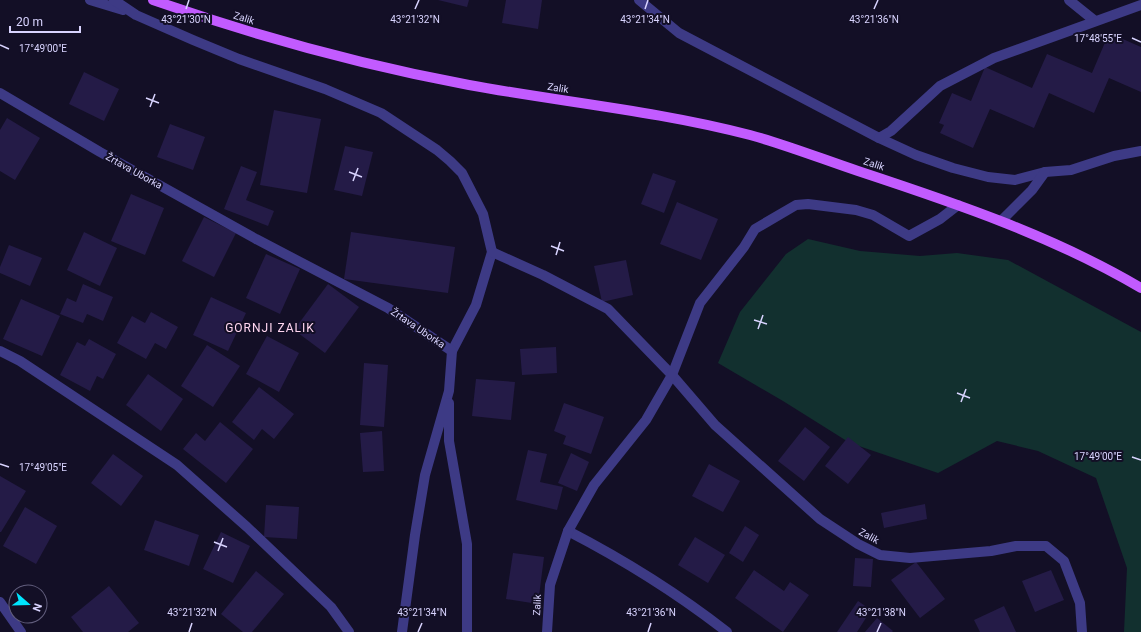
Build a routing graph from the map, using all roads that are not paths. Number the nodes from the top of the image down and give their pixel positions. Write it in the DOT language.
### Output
graph roads {
  1 [pos="90,0"];
  2 [pos="114,0"];
  3 [pos="639,0"];
  4 [pos="1069,0"];
  5 [pos="157,1"];
  6 [pos="1141,5"];
  7 [pos="136,14"];
  8 [pos="1095,21"];
  9 [pos="0,94"];
  10 [pos="879,138"];
  11 [pos="1141,151"];
  12 [pos="1045,172"];
  13 [pos="958,205"];
  14 [pos="1001,221"];
  15 [pos="492,252"];
  16 [pos="1141,288"];
  17 [pos="0,351"];
  18 [pos="452,351"];
  19 [pos="672,375"];
  20 [pos="449,392"];
  21 [pos="568,531"];
  22 [pos="0,602"];
  23 [pos="21,632"];
  24 [pos="349,632"];
  25 [pos="402,632"];
  26 [pos="467,632"];
  27 [pos="547,632"];
  28 [pos="726,632"];
  29 [pos="1082,632"];
  1 -- 7 [label="street"];
  2 -- 7 [label="street"];
  3 -- 10 [label="street"];
  4 -- 8 [label="street"];
  5 -- 13 [label="main road, Zalik"];
  6 -- 8 [label="street"];
  7 -- 15 [label="street"];
  8 -- 10 [label="street"];
  9 -- 18 [label="street, Žrtava Uborka"];
  10 -- 12 [label="street"];
  11 -- 12 [label="street"];
  12 -- 14 [label="street"];
  13 -- 14 [label="main road, Zalik"];
  13 -- 19 [label="street, Zalik"];
  14 -- 16 [label="main road, Zalik"];
  15 -- 18 [label="street, Žrtava Uborka"];
  15 -- 19 [label="street, Zalik"];
  17 -- 24 [label="street"];
  18 -- 20 [label="street"];
  19 -- 21 [label="street, Zalik"];
  19 -- 29 [label="street, Zalik"];
  20 -- 25 [label="street"];
  20 -- 26 [label="street"];
  21 -- 27 [label="street, Zalik"];
  21 -- 28 [label="street"];
  22 -- 23 [label="street"];
}
